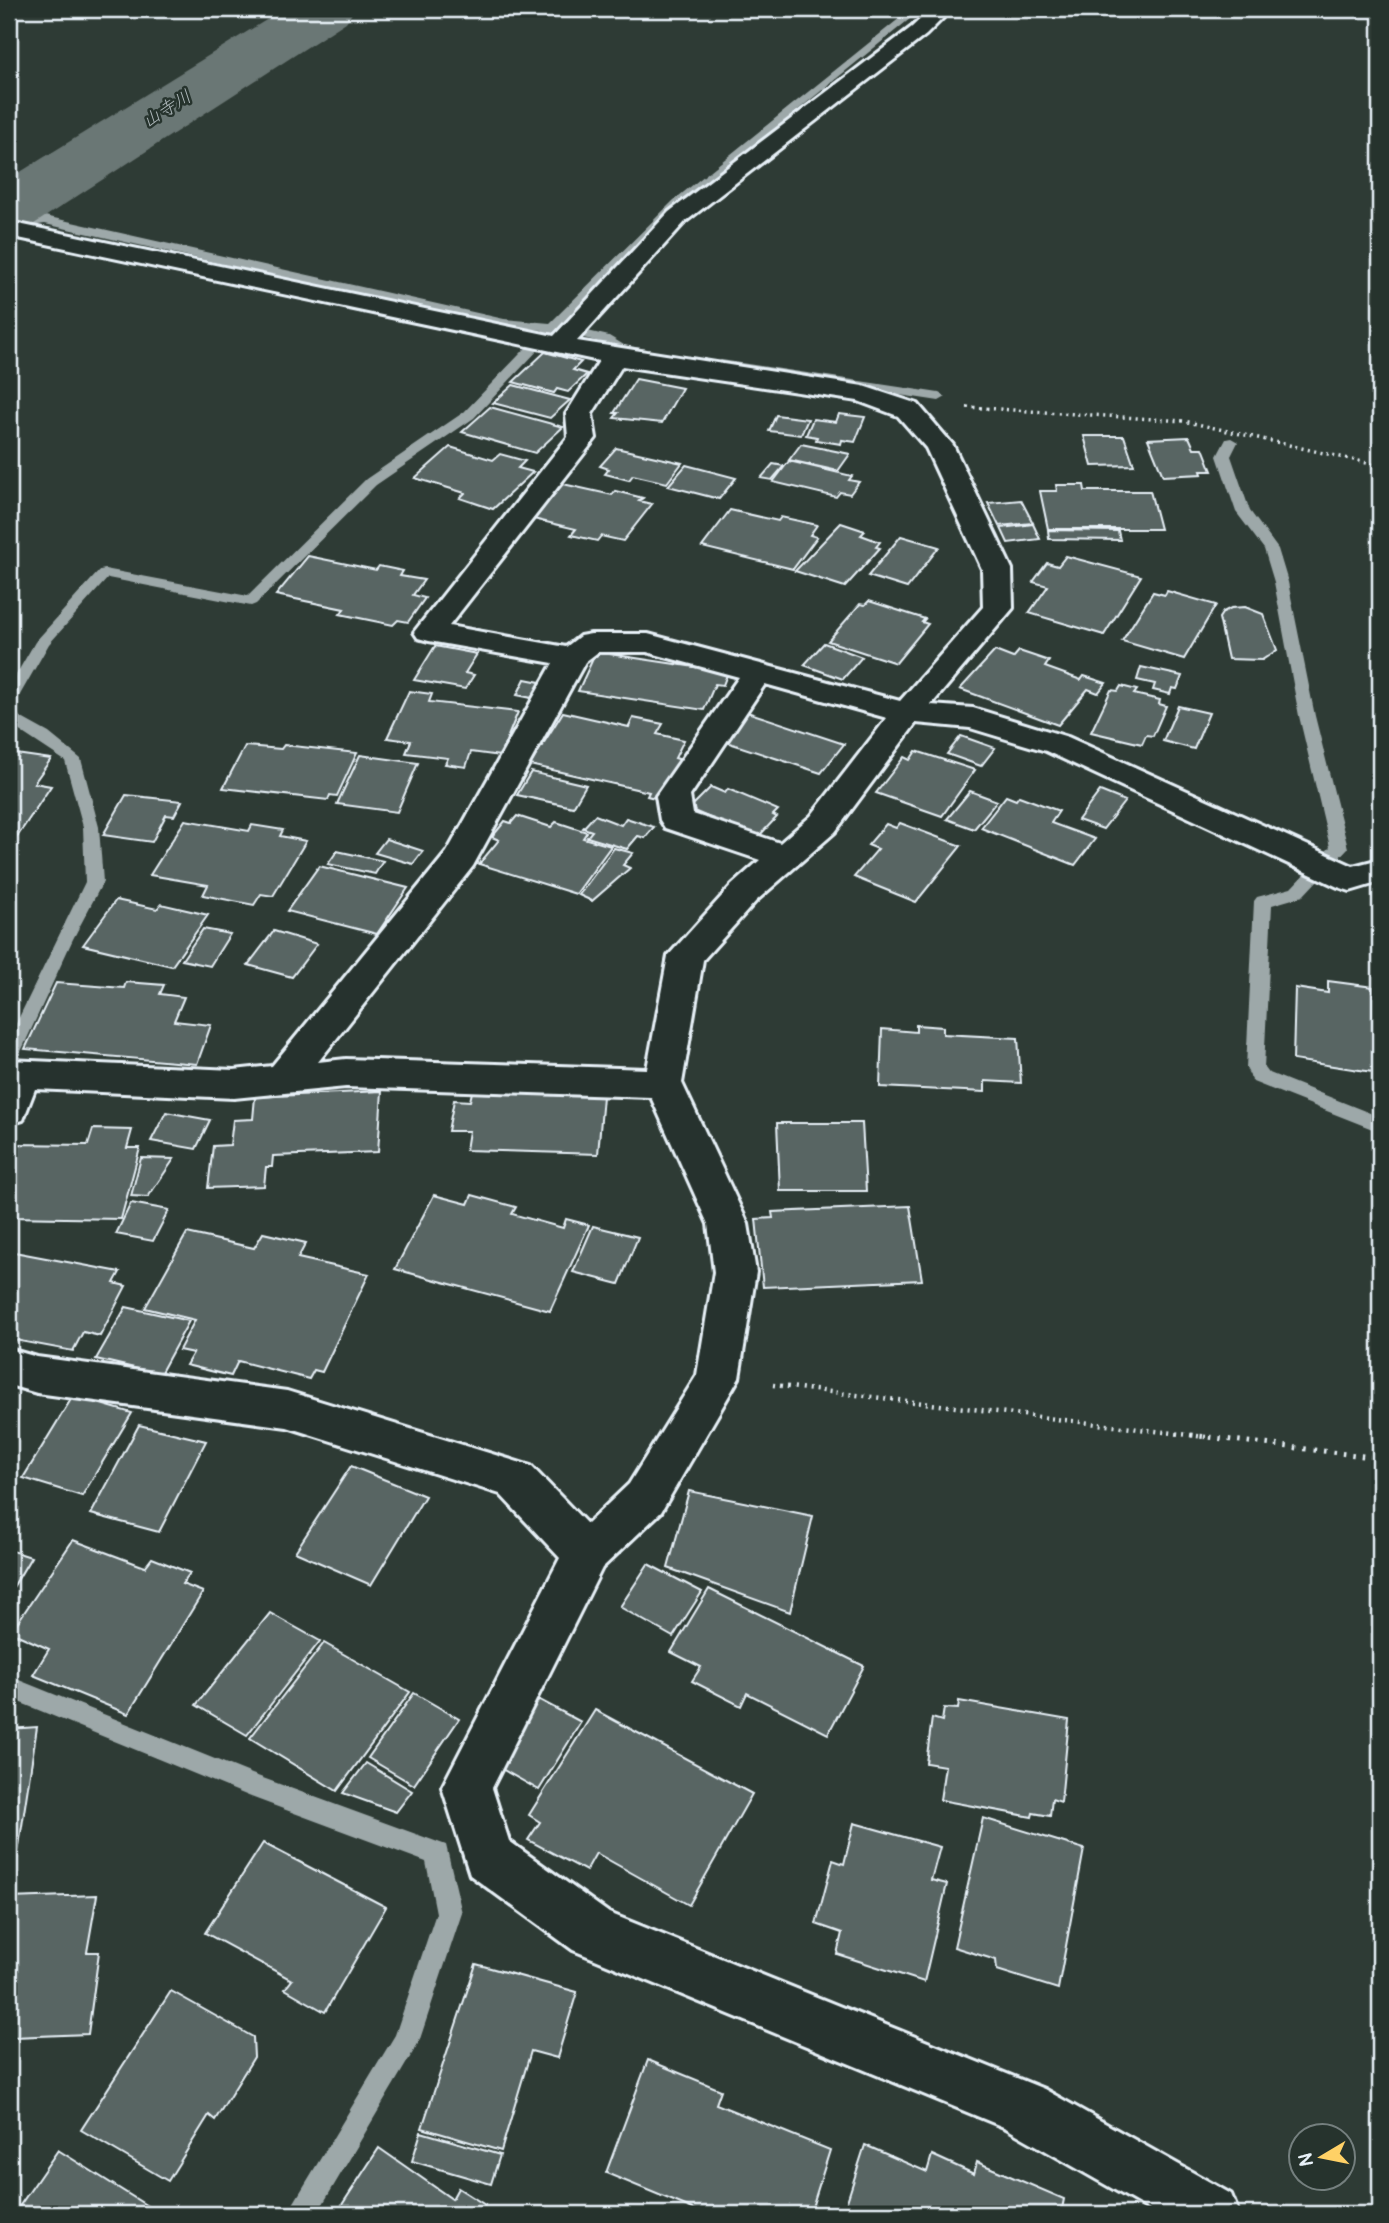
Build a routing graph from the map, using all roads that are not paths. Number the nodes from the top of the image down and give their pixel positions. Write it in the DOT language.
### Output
graph roads {
  1 [pos="942,9"];
  2 [pos="9,229"];
  3 [pos="560,345"];
  4 [pos="615,357"];
  5 [pos="572,657"];
  6 [pos="758,672"];
  7 [pos="907,713"];
  8 [pos="786,857"];
  9 [pos="1380,870"];
  10 [pos="15,1074"];
  11 [pos="283,1079"];
  12 [pos="663,1083"];
  13 [pos="9,1110"];
  14 [pos="9,1367"];
  15 [pos="586,1554"];
  16 [pos="1210,2214"];
  1 -- 3 [label="street"];
  2 -- 3 [label="street"];
  3 -- 4 [label="street"];
  4 -- 5 [label="street"];
  4 -- 7 [label="street"];
  5 -- 6 [label="street"];
  5 -- 11 [label="street"];
  6 -- 7 [label="street"];
  6 -- 8 [label="street"];
  7 -- 8 [label="street"];
  7 -- 9 [label="street"];
  8 -- 12 [label="street"];
  10 -- 11 [label="street"];
  10 -- 13 [label="street"];
  11 -- 12 [label="street"];
  12 -- 15 [label="street"];
  14 -- 15 [label="street"];
  15 -- 16 [label="street"];
}
